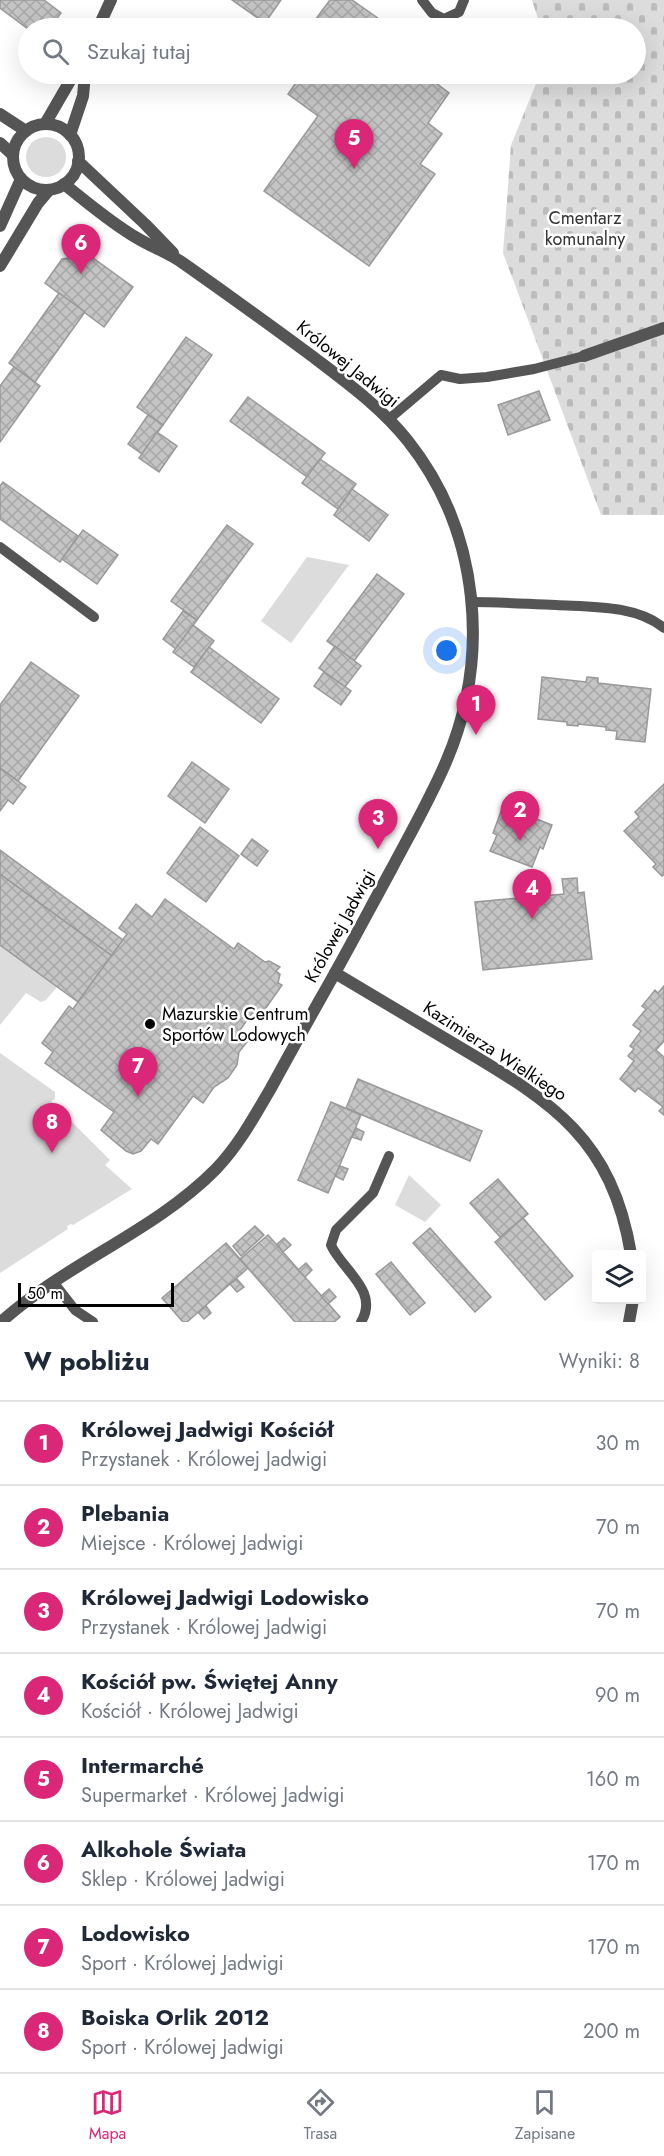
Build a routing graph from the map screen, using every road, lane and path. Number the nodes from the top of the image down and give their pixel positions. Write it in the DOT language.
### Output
graph roads {
  1 [pos="111,0"];
  2 [pos="422,0"];
  3 [pos="464,0"];
  4 [pos="103,18"];
  5 [pos="442,18"];
  6 [pos="446,18"];
  7 [pos="68,84"];
  8 [pos="84,84"];
  9 [pos="0,114"];
  10 [pos="45,124"];
  11 [pos="26,131"];
  12 [pos="70,135"];
  13 [pos="0,143"];
  14 [pos="13,154"];
  15 [pos="78,161"];
  16 [pos="21,179"];
  17 [pos="64,184"];
  18 [pos="49,190"];
  19 [pos="0,226"];
  20 [pos="180,261"];
  21 [pos="0,266"];
  22 [pos="664,328"];
  23 [pos="584,356"];
  24 [pos="389,418"];
  25 [pos="0,547"];
  26 [pos="472,602"];
  27 [pos="94,617"];
  28 [pos="664,628"];
  29 [pos="335,973"];
  30 [pos="389,1156"];
  31 [pos="630,1250"];
  32 [pos="54,1282"];
  33 [pos="632,1304"];
  34 [pos="1,1322"];
  35 [pos="93,1322"];
  36 [pos="361,1322"];
  37 [pos="629,1322"];
  1 -- 4 [label="street"];
  2 -- 5 [label="lane"];
  3 -- 6 [label="lane"];
  7 -- 10 [label="street"];
  8 -- 12 [label="street"];
  9 -- 11 [label="street"];
  10 -- 11 [label="street"];
  10 -- 12 [label="street"];
  11 -- 14 [label="street"];
  12 -- 15 [label="street"];
  13 -- 14 [label="street"];
  14 -- 16 [label="street"];
  15 -- 17 [label="street"];
  15 -- 20 [label="street, Królowej Jadwigi"];
  16 -- 18 [label="street"];
  16 -- 19 [label="street"];
  17 -- 18 [label="street"];
  17 -- 20 [label="street, Królowej Jadwigi"];
  18 -- 21 [label="street"];
  20 -- 24 [label="street, Królowej Jadwigi"];
  22 -- 23 [label="street"];
  23 -- 24 [label="lane"];
  24 -- 26 [label="street, Królowej Jadwigi"];
  25 -- 27 [label="lane"];
  26 -- 28 [label="lane"];
  26 -- 29 [label="street, Królowej Jadwigi"];
  29 -- 31 [label="street, Kazimierza Wielkiego"];
  29 -- 32 [label="street, Królowej Jadwigi"];
  30 -- 36 [label="lane"];
  32 -- 34 [label="street, Królowej Jadwigi"];
  32 -- 35 [label="lane"];
  33 -- 37 [label="street"];
}
